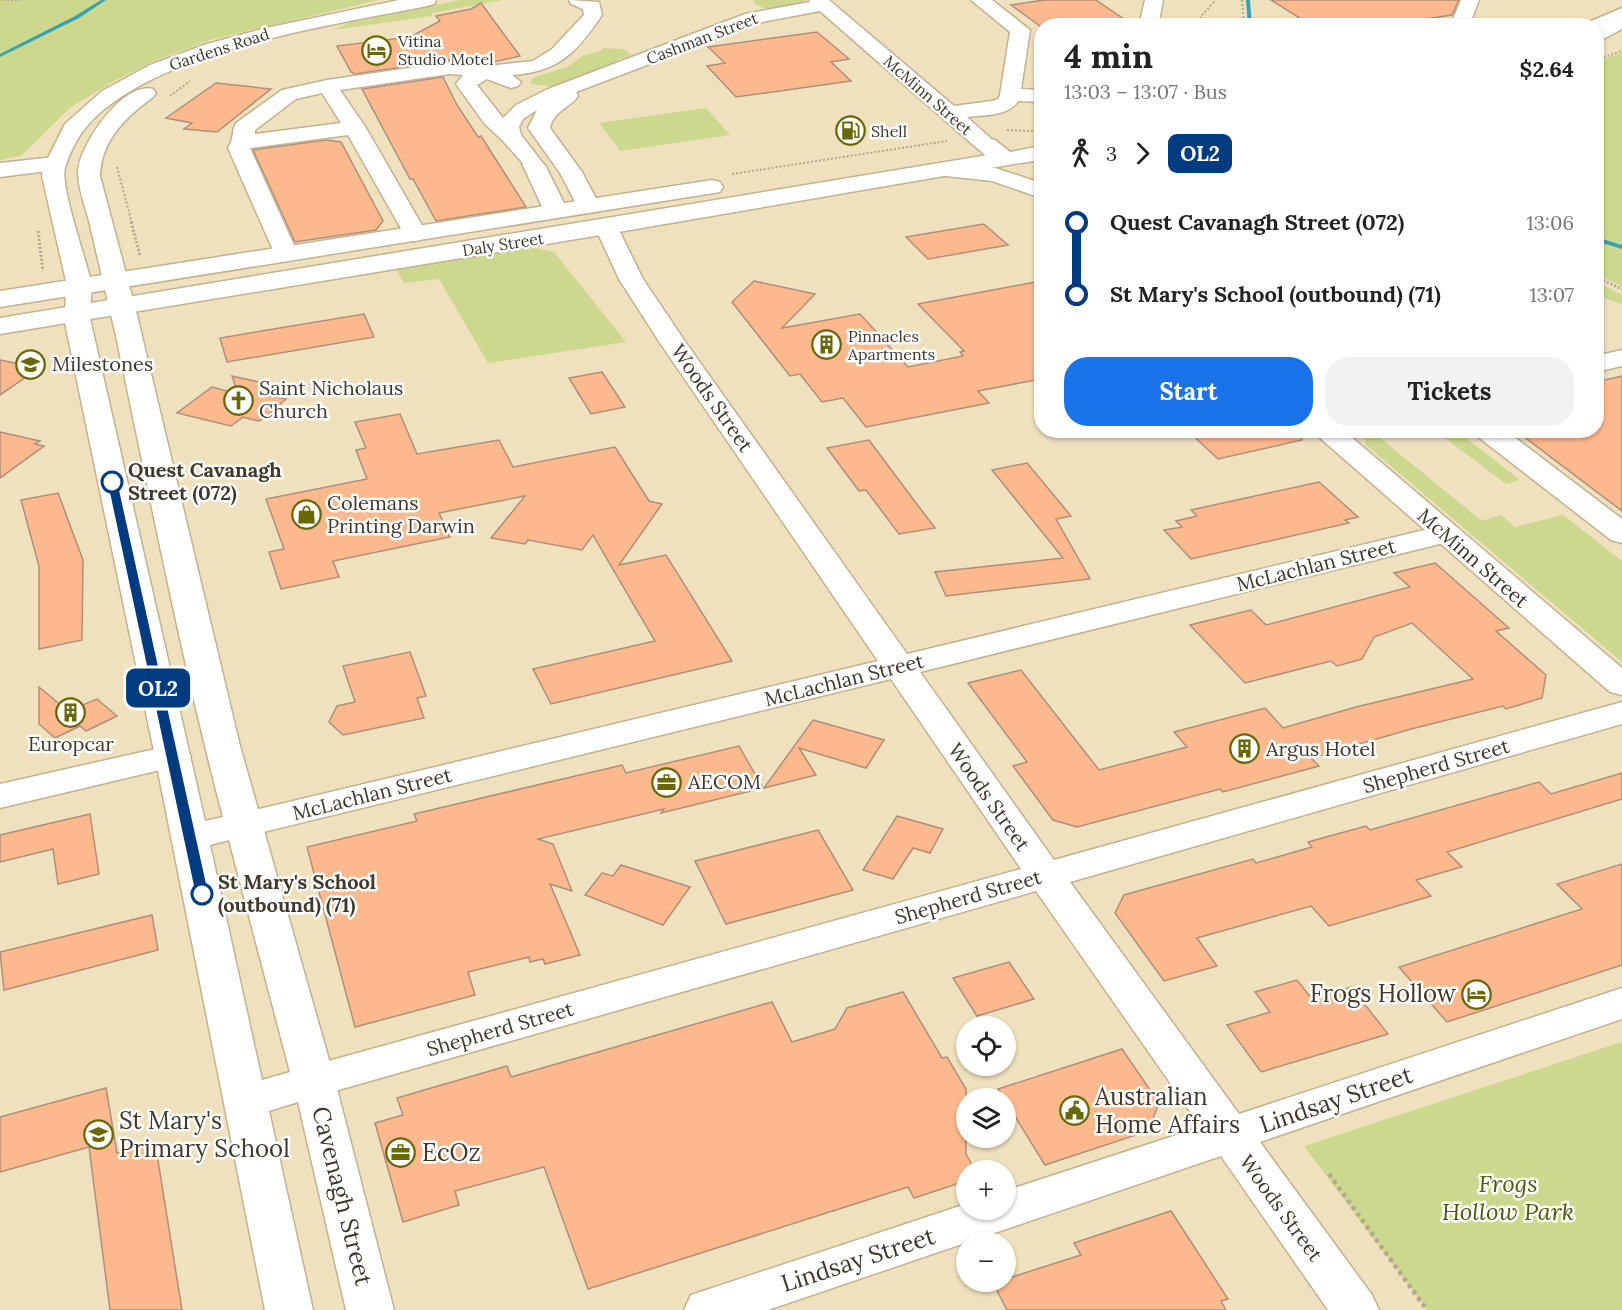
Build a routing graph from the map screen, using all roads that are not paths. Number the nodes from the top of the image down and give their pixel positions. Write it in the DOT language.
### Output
graph roads {
  1 [pos="426,0"];
  2 [pos="578,0"];
  3 [pos="981,0"];
  4 [pos="1154,0"];
  5 [pos="1470,0"];
  6 [pos="820,2"];
  7 [pos="370,12"];
  8 [pos="1622,14"];
  9 [pos="1150,18"];
  10 [pos="1461,18"];
  11 [pos="1622,21"];
  12 [pos="1604,22"];
  13 [pos="1604,32"];
  14 [pos="1619,49"];
  15 [pos="1604,52"];
  16 [pos="548,61"];
  17 [pos="450,68"];
  18 [pos="488,72"];
  19 [pos="511,82"];
  20 [pos="466,84"];
  21 [pos="327,86"];
  22 [pos="1010,95"];
  23 [pos="1034,96"];
  24 [pos="545,109"];
  25 [pos="950,113"];
  26 [pos="355,128"];
  27 [pos="510,128"];
  28 [pos="1034,141"];
  29 [pos="243,142"];
  30 [pos="1034,143"];
  31 [pos="987,145"];
  32 [pos="554,150"];
  33 [pos="527,154"];
  34 [pos="1006,159"];
  35 [pos="89,160"];
  36 [pos="55,164"];
  37 [pos="0,170"];
  38 [pos="945,170"];
  39 [pos="571,172"];
  40 [pos="774,177"];
  41 [pos="727,180"];
  42 [pos="1034,184"];
  43 [pos="1034,188"];
  44 [pos="622,201"];
  45 [pos="96,206"];
  46 [pos="588,207"];
  47 [pos="61,211"];
  48 [pos="556,212"];
  49 [pos="607,227"];
  50 [pos="579,232"];
  51 [pos="415,234"];
  52 [pos="286,254"];
  53 [pos="427,256"];
  54 [pos="347,268"];
  55 [pos="631,279"];
  56 [pos="119,294"];
  57 [pos="0,300"];
  58 [pos="77,300"];
  59 [pos="0,326"];
  60 [pos="1622,358"];
  61 [pos="1604,362"];
  62 [pos="144,404"];
  63 [pos="97,413"];
  64 [pos="1334,438"];
  65 [pos="1497,438"];
  66 [pos="1445,534"];
  67 [pos="1622,534"];
  68 [pos="898,667"];
  69 [pos="1622,685"];
  70 [pos="1622,714"];
  71 [pos="222,746"];
  72 [pos="173,756"];
  73 [pos="0,796"];
  74 [pos="243,825"];
  75 [pos="190,837"];
  76 [pos="1045,875"];
  77 [pos="1622,1003"];
  78 [pos="314,1081"];
  79 [pos="245,1102"];
  80 [pos="1230,1136"];
  81 [pos="289,1310"];
  82 [pos="370,1310"];
  83 [pos="708,1310"];
  84 [pos="1355,1310"];
  1 -- 7 [label="main road, Gardens Road"];
  2 -- 16 [label="main road"];
  3 -- 22 [label="main road"];
  4 -- 9 [label="main road"];
  5 -- 10 [label="main road"];
  6 -- 24 [label="main road, Cashman Street"];
  6 -- 25 [label="main road, McMinn Street"];
  7 -- 35 [label="main road, Gardens Road"];
  7 -- 36 [label="main road, Gardens Road"];
  8 -- 12 [label="main road"];
  11 -- 13 [label="main road"];
  14 -- 15 [label="main road"];
  16 -- 18 [label="main road"];
  16 -- 19 [label="main road"];
  17 -- 18 [label="main road"];
  17 -- 20 [label="main road"];
  17 -- 21 [label="main road"];
  18 -- 19 [label="main road"];
  18 -- 20 [label="main road"];
  19 -- 24 [label="main road"];
  20 -- 27 [label="main road"];
  21 -- 26 [label="main road"];
  21 -- 29 [label="main road"];
  22 -- 23 [label="main road"];
  22 -- 25 [label="main road"];
  24 -- 27 [label="main road"];
  24 -- 32 [label="main road"];
  25 -- 31 [label="main road, McMinn Street"];
  26 -- 29 [label="main road"];
  26 -- 51 [label="main road"];
  27 -- 33 [label="main road"];
  28 -- 31 [label="main road"];
  29 -- 52 [label="main road"];
  30 -- 34 [label="main road, Daly Street"];
  31 -- 34 [label="main road, McMinn Street"];
  31 -- 40 [label="main road"];
  32 -- 33 [label="main road"];
  32 -- 39 [label="main road"];
  33 -- 48 [label="main road"];
  34 -- 38 [label="main road, Daly Street"];
  34 -- 42 [label="main road, McMinn Street"];
  35 -- 36 [label="main road"];
  35 -- 45 [label="main road"];
  36 -- 37 [label="main road"];
  36 -- 47 [label="main road, Gardens Road"];
  38 -- 43 [label="main road"];
  38 -- 49 [label="main road, Daly Street"];
  39 -- 44 [label="main road"];
  39 -- 46 [label="main road"];
  41 -- 44 [label="main road, Daly Street"];
  44 -- 46 [label="main road, Daly Street"];
  45 -- 47 [label="main road"];
  45 -- 56 [label="main road"];
  46 -- 48 [label="main road, Daly Street"];
  46 -- 49 [label="main road, Woods Street"];
  47 -- 58 [label="main road, Gardens Road"];
  48 -- 50 [label="main road, Woods Street"];
  48 -- 51 [label="main road, Daly Street"];
  49 -- 50 [label="main road, Daly Street"];
  49 -- 55 [label="main road, Woods Street"];
  50 -- 53 [label="main road, Daly Street"];
  50 -- 55 [label="main road, Woods Street"];
  51 -- 52 [label="main road, Daly Street"];
  51 -- 53 [label="main road"];
  52 -- 54 [label="main road"];
  52 -- 56 [label="main road, Daly Street"];
  53 -- 54 [label="main road, Daly Street"];
  54 -- 56 [label="main road, Daly Street"];
  55 -- 68 [label="main road, Woods Street"];
  56 -- 58 [label="main road, Daly Street"];
  56 -- 62 [label="main road, Cavenagh Street"];
  57 -- 58 [label="main road, Daly Street"];
  58 -- 59 [label="main road, Daly Street"];
  58 -- 63 [label="main road"];
  60 -- 61 [label="main road"];
  62 -- 63 [label="main road"];
  62 -- 71 [label="main road, Cavenagh Street"];
  63 -- 72 [label="main road"];
  64 -- 66 [label="main road, McMinn Street"];
  65 -- 67 [label="main road"];
  66 -- 68 [label="main road, McLachlan Street"];
  66 -- 69 [label="main road, McMinn Street"];
  68 -- 74 [label="main road, McLachlan Street"];
  68 -- 76 [label="main road, Woods Street"];
  70 -- 76 [label="main road, Shepherd Street"];
  71 -- 72 [label="main road"];
  71 -- 74 [label="main road, Cavenagh Street"];
  72 -- 73 [label="main road"];
  72 -- 75 [label="main road"];
  74 -- 75 [label="main road"];
  74 -- 78 [label="main road, Cavenagh Street"];
  75 -- 79 [label="main road"];
  76 -- 78 [label="main road, Shepherd Street"];
  76 -- 80 [label="main road, Woods Street"];
  77 -- 80 [label="main road, Lindsay Street"];
  78 -- 79 [label="main road, Cavenagh Street"];
  78 -- 82 [label="main road, Cavenagh Street"];
  79 -- 81 [label="main road"];
  80 -- 83 [label="main road, Lindsay Street"];
  80 -- 84 [label="main road, Woods Street"];
}
